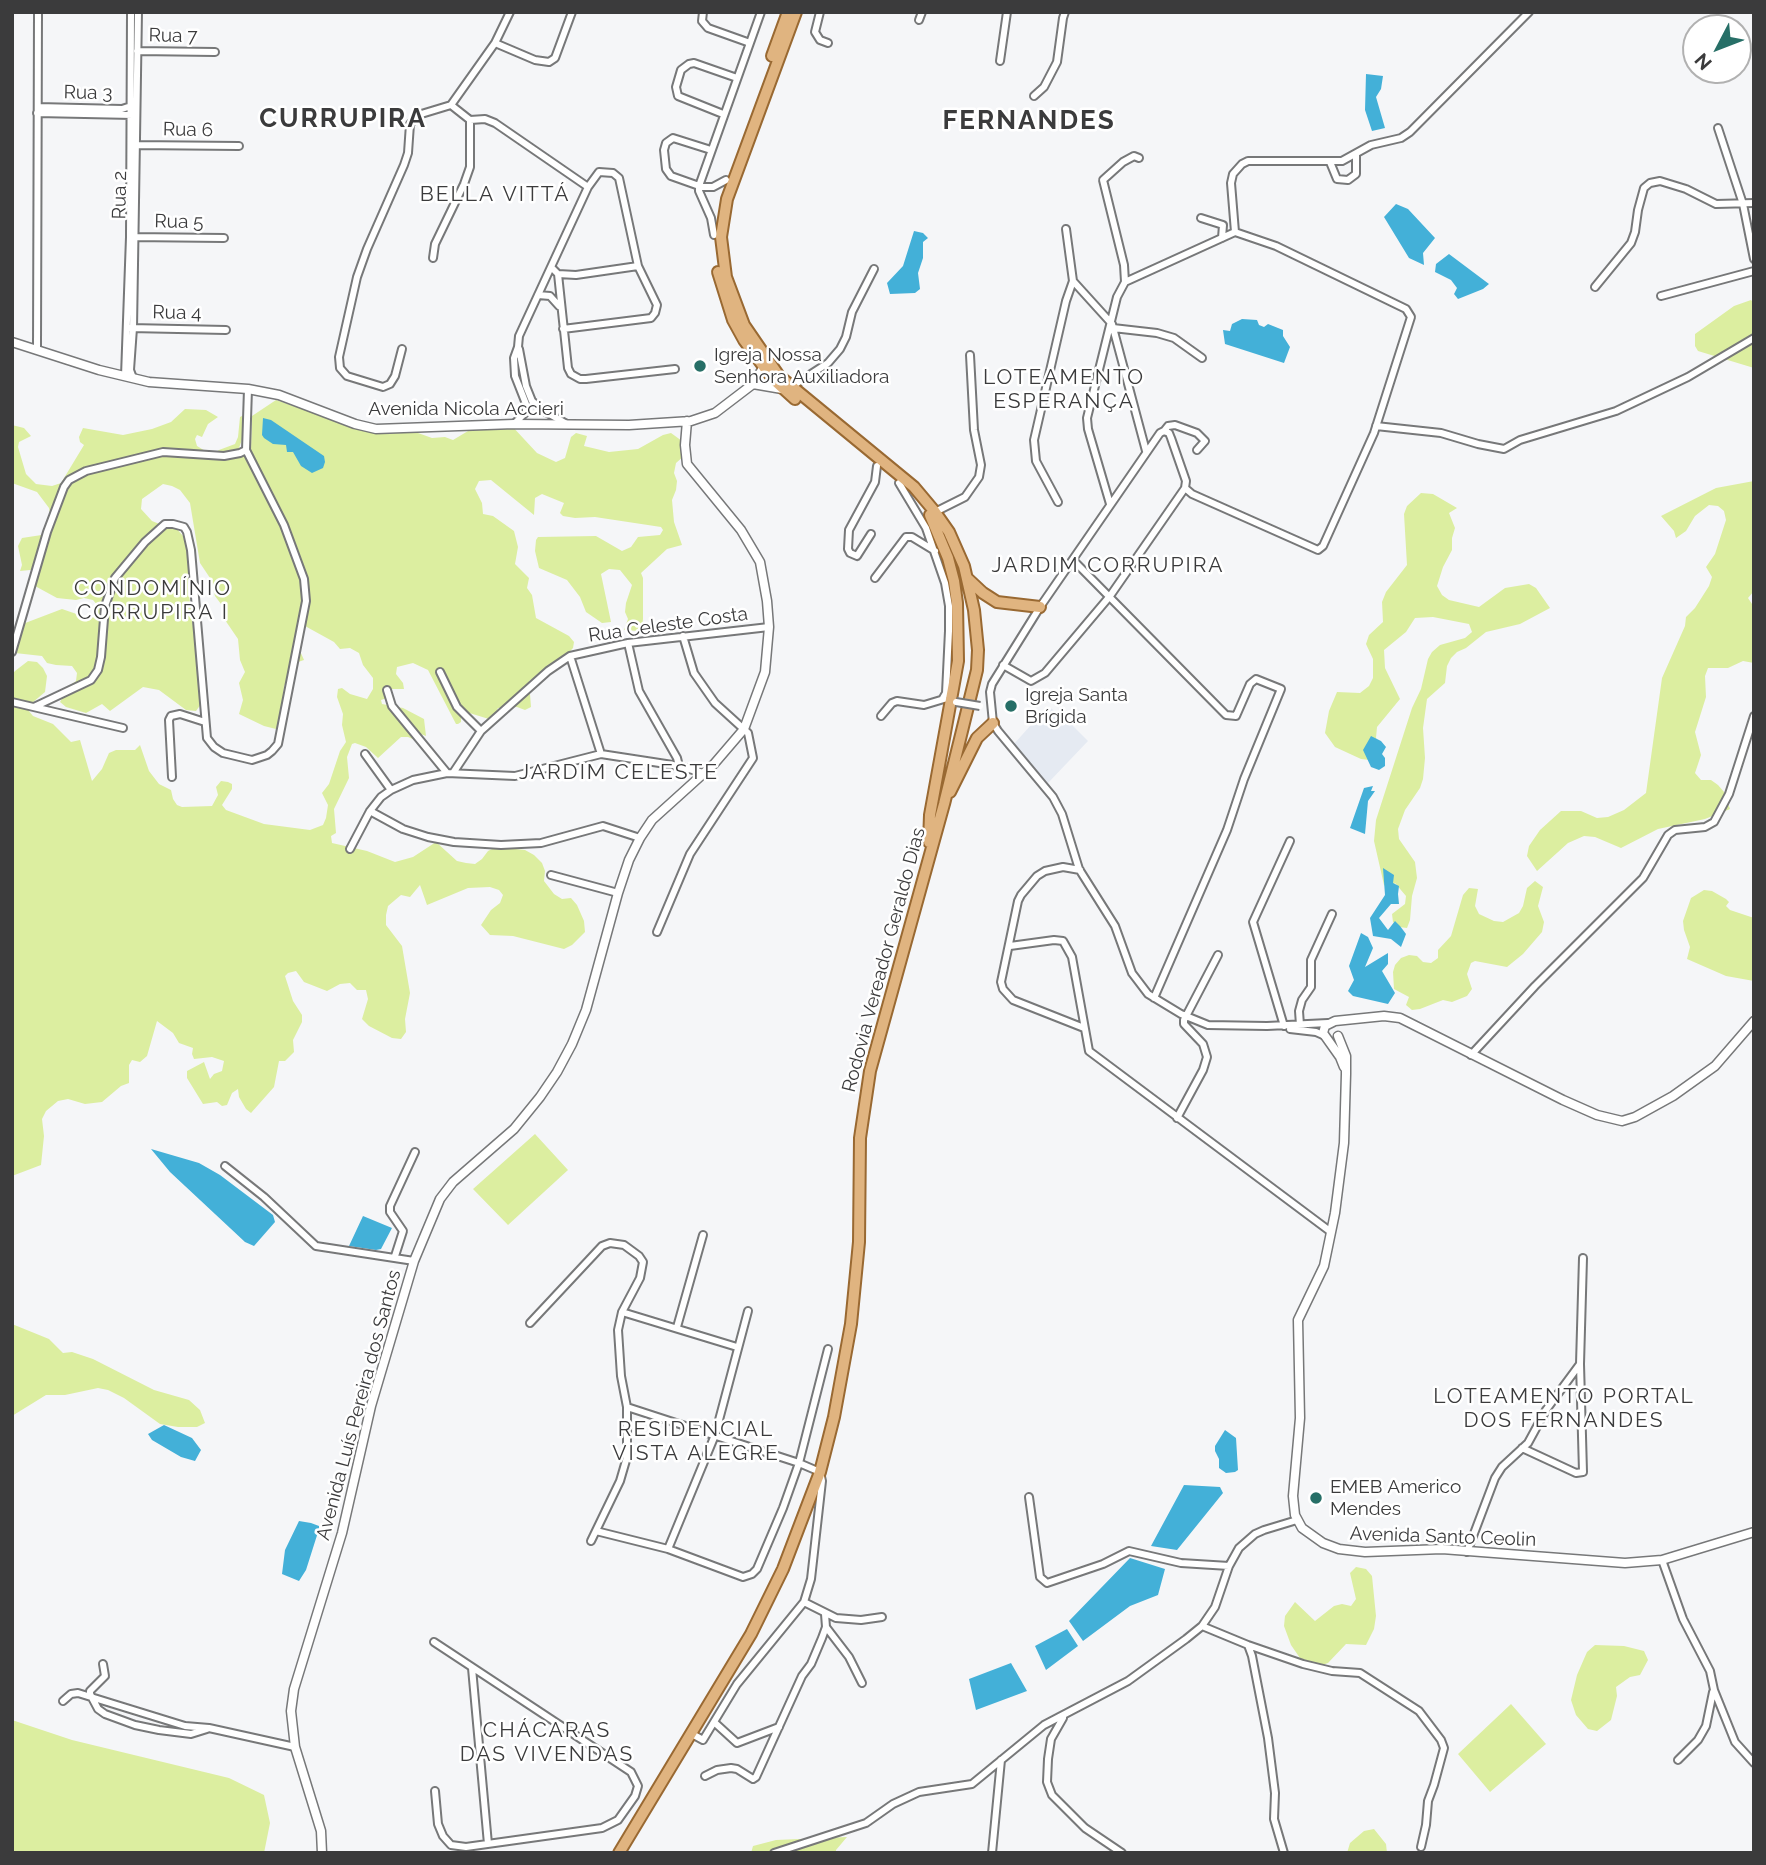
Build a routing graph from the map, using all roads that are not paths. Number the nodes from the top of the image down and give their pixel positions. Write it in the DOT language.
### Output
graph roads {
  1 [pos="38,12"];
  2 [pos="131,12"];
  3 [pos="138,12"];
  4 [pos="510,12"];
  5 [pos="572,12"];
  6 [pos="703,12"];
  7 [pos="761,12"];
  8 [pos="788,12"];
  9 [pos="796,12"];
  10 [pos="820,12"];
  11 [pos="922,12"];
  12 [pos="1007,12"];
  13 [pos="1065,12"];
  14 [pos="1529,12"];
  15 [pos="919,20"];
  16 [pos="495,43"];
  17 [pos="750,43"];
  18 [pos="828,43"];
  19 [pos="134,51"];
  20 [pos="215,52"];
  21 [pos="1000,61"];
  22 [pos="737,78"];
  23 [pos="1034,96"];
  24 [pos="133,105"];
  25 [pos="452,105"];
  26 [pos="37,110"];
  27 [pos="723,114"];
  28 [pos="133,115"];
  29 [pos="470,120"];
  30 [pos="1718,128"];
  31 [pos="134,145"];
  32 [pos="239,146"];
  33 [pos="711,150"];
  34 [pos="1356,153"];
  35 [pos="1139,158"];
  36 [pos="1330,162"];
  37 [pos="726,180"];
  38 [pos="699,186"];
  39 [pos="588,187"];
  40 [pos="1743,204"];
  41 [pos="1754,204"];
  42 [pos="1200,218"];
  43 [pos="1066,229"];
  44 [pos="1235,232"];
  45 [pos="714,235"];
  46 [pos="132,237"];
  47 [pos="223,238"];
  48 [pos="1222,238"];
  49 [pos="433,258"];
  50 [pos="1754,259"];
  51 [pos="638,266"];
  52 [pos="551,267"];
  53 [pos="874,269"];
  54 [pos="1754,271"];
  55 [pos="558,274"];
  56 [pos="1073,281"];
  57 [pos="1123,284"];
  58 [pos="1595,287"];
  59 [pos="538,295"];
  60 [pos="1661,296"];
  61 [pos="561,309"];
  62 [pos="1113,326"];
  63 [pos="130,328"];
  64 [pos="563,328"];
  65 [pos="226,330"];
  66 [pos="1754,338"];
  67 [pos="12,342"];
  68 [pos="518,348"];
  69 [pos="402,349"];
  70 [pos="37,350"];
  71 [pos="970,355"];
  72 [pos="1202,358"];
  73 [pos="763,368"];
  74 [pos="676,369"];
  75 [pos="129,377"];
  76 [pos="753,384"];
  77 [pos="786,388"];
  78 [pos="248,389"];
  79 [pos="542,410"];
  80 [pos="526,412"];
  81 [pos="687,421"];
  82 [pos="567,424"];
  83 [pos="514,425"];
  84 [pos="1376,426"];
  85 [pos="1162,432"];
  86 [pos="246,450"];
  87 [pos="1197,450"];
  88 [pos="1146,451"];
  89 [pos="877,466"];
  90 [pos="899,483"];
  91 [pos="1185,488"];
  92 [pos="1058,502"];
  93 [pos="1110,504"];
  94 [pos="933,514"];
  95 [pos="871,534"];
  96 [pos="934,551"];
  97 [pos="1074,561"];
  98 [pos="966,575"];
  99 [pos="875,579"];
  100 [pos="1110,596"];
  101 [pos="1040,607"];
  102 [pos="769,628"];
  103 [pos="683,636"];
  104 [pos="628,643"];
  105 [pos="12,652"];
  106 [pos="570,656"];
  107 [pos="1003,665"];
  108 [pos="440,672"];
  109 [pos="387,690"];
  110 [pos="950,700"];
  111 [pos="12,702"];
  112 [pos="34,707"];
  113 [pos="990,707"];
  114 [pos="881,716"];
  115 [pos="1754,716"];
  116 [pos="205,722"];
  117 [pos="993,723"];
  118 [pos="123,728"];
  119 [pos="744,729"];
  120 [pos="481,731"];
  121 [pos="365,754"];
  122 [pos="601,754"];
  123 [pos="679,766"];
  124 [pos="450,773"];
  125 [pos="703,773"];
  126 [pos="172,777"];
  127 [pos="391,790"];
  128 [pos="944,804"];
  129 [pos="370,811"];
  130 [pos="640,838"];
  131 [pos="1290,841"];
  132 [pos="350,849"];
  133 [pos="929,855"];
  134 [pos="1075,857"];
  135 [pos="1063,867"];
  136 [pos="1080,870"];
  137 [pos="551,875"];
  138 [pos="618,893"];
  139 [pos="1332,914"];
  140 [pos="657,932"];
  141 [pos="1010,946"];
  142 [pos="1218,955"];
  143 [pos="1154,998"];
  144 [pos="1186,1016"];
  145 [pos="1355,1021"];
  146 [pos="1754,1021"];
  147 [pos="1330,1023"];
  148 [pos="1300,1025"];
  149 [pos="1284,1027"];
  150 [pos="1084,1028"];
  151 [pos="1333,1036"];
  152 [pos="1471,1055"];
  153 [pos="1177,1118"];
  154 [pos="415,1152"];
  155 [pos="225,1166"];
  156 [pos="1331,1232"];
  157 [pos="703,1235"];
  158 [pos="394,1256"];
  159 [pos="1583,1258"];
  160 [pos="414,1261"];
  161 [pos="748,1311"];
  162 [pos="622,1312"];
  163 [pos="530,1322"];
  164 [pos="677,1327"];
  165 [pos="737,1346"];
  166 [pos="828,1349"];
  167 [pos="1580,1364"];
  168 [pos="627,1407"];
  169 [pos="715,1435"];
  170 [pos="1522,1448"];
  171 [pos="799,1463"];
  172 [pos="820,1472"];
  173 [pos="1029,1497"];
  174 [pos="1297,1520"];
  175 [pos="596,1531"];
  176 [pos="1754,1532"];
  177 [pos="591,1541"];
  178 [pos="668,1549"];
  179 [pos="1467,1552"];
  180 [pos="1662,1560"];
  181 [pos="1229,1566"];
  182 [pos="804,1602"];
  183 [pos="825,1614"];
  184 [pos="882,1617"];
  185 [pos="1202,1626"];
  186 [pos="826,1627"];
  187 [pos="434,1642"];
  188 [pos="1248,1645"];
  189 [pos="103,1664"];
  190 [pos="472,1668"];
  191 [pos="862,1684"];
  192 [pos="1714,1690"];
  193 [pos="92,1698"];
  194 [pos="63,1701"];
  195 [pos="1064,1716"];
  196 [pos="714,1722"];
  197 [pos="779,1727"];
  198 [pos="209,1728"];
  199 [pos="692,1734"];
  200 [pos="295,1746"];
  201 [pos="1000,1760"];
  202 [pos="1678,1760"];
  203 [pos="1754,1763"];
  204 [pos="705,1776"];
  205 [pos="435,1791"];
  206 [pos="636,1794"];
  207 [pos="650,1802"];
  208 [pos="488,1844"];
  209 [pos="1421,1847"];
  210 [pos="322,1853"];
  211 [pos="619,1853"];
  212 [pos="774,1853"];
  213 [pos="992,1853"];
  214 [pos="1122,1853"];
  215 [pos="1284,1853"];
  1 -- 26 [label="street"];
  2 -- 19 [label="street, Rua 2"];
  3 -- 19 [label="street, Rua 2"];
  4 -- 16 [label="street"];
  5 -- 16 [label="street"];
  6 -- 17 [label="street"];
  7 -- 17 [label="street"];
  8 -- 37 [label="main road, Rodovia Vereador Geraldo Dias"];
  9 -- 77 [label="main road, Rodovia Vereador Geraldo Dias"];
  10 -- 18 [label="street"];
  11 -- 15 [label="street"];
  12 -- 21 [label="street"];
  13 -- 23 [label="street"];
  14 -- 34 [label="street"];
  16 -- 25 [label="street"];
  17 -- 22 [label="street"];
  19 -- 20 [label="street, Rua 7"];
  19 -- 24 [label="street, Rua 2"];
  22 -- 27 [label="street"];
  22 -- 27 [label="street"];
  24 -- 26 [label="street, Rua 3"];
  24 -- 28 [label="street, Rua 2"];
  25 -- 29 [label="street"];
  25 -- 69 [label="street"];
  26 -- 28 [label="street, Rua 3"];
  26 -- 70 [label="street"];
  27 -- 33 [label="street"];
  28 -- 31 [label="street, Rua 2"];
  29 -- 39 [label="street"];
  29 -- 49 [label="street"];
  30 -- 40 [label="street"];
  31 -- 32 [label="street, Rua 6"];
  31 -- 46 [label="street, Rua 2"];
  33 -- 38 [label="street"];
  33 -- 38 [label="street"];
  34 -- 36 [label="street"];
  34 -- 36 [label="street"];
  35 -- 57 [label="street"];
  36 -- 44 [label="street"];
  37 -- 38 [label="street"];
  37 -- 45 [label="main road, Rodovia Vereador Geraldo Dias"];
  38 -- 45 [label="street"];
  39 -- 51 [label="street"];
  39 -- 52 [label="street"];
  40 -- 41 [label="street"];
  40 -- 50 [label="street"];
  40 -- 58 [label="street"];
  42 -- 48 [label="street"];
  43 -- 56 [label="street"];
  44 -- 48 [label="street"];
  44 -- 84 [label="street"];
  45 -- 73 [label="main road, Rodovia Vereador Geraldo Dias"];
  46 -- 47 [label="street, Rua 5"];
  46 -- 63 [label="street, Rua 2"];
  48 -- 57 [label="street"];
  51 -- 55 [label="street"];
  51 -- 64 [label="street"];
  52 -- 55 [label="street"];
  52 -- 59 [label="street"];
  53 -- 77 [label="street"];
  54 -- 60 [label="street"];
  55 -- 61 [label="street"];
  56 -- 62 [label="street"];
  56 -- 92 [label="street"];
  57 -- 62 [label="street"];
  59 -- 61 [label="street"];
  59 -- 68 [label="street"];
  61 -- 64 [label="street"];
  62 -- 72 [label="street"];
  62 -- 88 [label="street"];
  62 -- 93 [label="street"];
  63 -- 65 [label="street, Rua 4"];
  63 -- 75 [label="street, Rua 2"];
  64 -- 74 [label="street"];
  66 -- 84 [label="street"];
  67 -- 70 [label="street, Avenida Nicola Accieri"];
  68 -- 79 [label="street"];
  68 -- 80 [label="street"];
  70 -- 75 [label="street, Avenida Nicola Accieri"];
  71 -- 94 [label="street"];
  73 -- 76 [label="street, Avenida Nicola Accieri"];
  73 -- 77 [label="main road, Rodovia Vereador Geraldo Dias"];
  75 -- 78 [label="street, Avenida Nicola Accieri"];
  76 -- 77 [label="street"];
  76 -- 81 [label="street, Avenida Nicola Accieri"];
  77 -- 89 [label="main road, Rodovia Vereador Geraldo Dias"];
  77 -- 94 [label="main road, Rodovia Vereador Geraldo Dias"];
  78 -- 83 [label="street, Avenida Nicola Accieri"];
  78 -- 86 [label="street"];
  79 -- 80 [label="street"];
  79 -- 82 [label="street"];
  80 -- 83 [label="street"];
  81 -- 82 [label="street, Avenida Nicola Accieri"];
  81 -- 102 [label="street, Avenida Luís Pereira dos Santos"];
  82 -- 83 [label="street, Avenida Nicola Accieri"];
  84 -- 91 [label="street"];
  85 -- 87 [label="street"];
  85 -- 88 [label="street"];
  85 -- 91 [label="street"];
  86 -- 105 [label="street"];
  86 -- 116 [label="street"];
  88 -- 93 [label="street"];
  89 -- 90 [label="main road, Rodovia Vereador Geraldo Dias"];
  89 -- 95 [label="street"];
  90 -- 94 [label="main road, Rodovia Vereador Geraldo Dias"];
  90 -- 96 [label="street"];
  91 -- 100 [label="street"];
  93 -- 97 [label="street"];
  94 -- 98 [label="main road, Rodovia Vereador Geraldo Dias"];
  94 -- 110 [label="main road"];
  96 -- 99 [label="street"];
  96 -- 110 [label="street"];
  97 -- 100 [label="street"];
  97 -- 101 [label="street"];
  98 -- 101 [label="main road"];
  98 -- 128 [label="main road, Rodovia Vereador Geraldo Dias"];
  100 -- 107 [label="street"];
  100 -- 143 [label="street"];
  101 -- 107 [label="street"];
  102 -- 103 [label="street, Rua Celeste Costa"];
  102 -- 119 [label="street, Avenida Luís Pereira dos Santos"];
  103 -- 104 [label="street, Rua Celeste Costa"];
  103 -- 119 [label="street"];
  104 -- 106 [label="street, Rua Celeste Costa"];
  104 -- 123 [label="street"];
  106 -- 120 [label="street, Rua Celeste Costa"];
  106 -- 122 [label="street"];
  107 -- 113 [label="street"];
  108 -- 120 [label="street"];
  109 -- 124 [label="street"];
  110 -- 113 [label="street, bridge"];
  110 -- 114 [label="street"];
  110 -- 133 [label="main road"];
  111 -- 112 [label="street"];
  112 -- 116 [label="street"];
  112 -- 118 [label="street"];
  113 -- 117 [label="street"];
  115 -- 152 [label="street"];
  116 -- 126 [label="street"];
  117 -- 128 [label="main road"];
  117 -- 134 [label="street"];
  119 -- 125 [label="street, Avenida Luís Pereira dos Santos"];
  119 -- 140 [label="street"];
  120 -- 124 [label="street, Rua Celeste Costa"];
  121 -- 127 [label="street"];
  122 -- 123 [label="street"];
  122 -- 124 [label="street"];
  123 -- 125 [label="street"];
  124 -- 127 [label="street"];
  125 -- 130 [label="street, Avenida Luís Pereira dos Santos"];
  127 -- 129 [label="street"];
  128 -- 133 [label="main road, Rodovia Vereador Geraldo Dias"];
  129 -- 130 [label="street"];
  129 -- 132 [label="street"];
  130 -- 138 [label="street, Avenida Luís Pereira dos Santos"];
  131 -- 149 [label="street"];
  133 -- 172 [label="main road, Rodovia Vereador Geraldo Dias"];
  134 -- 135 [label="street"];
  134 -- 136 [label="street"];
  135 -- 136 [label="street"];
  135 -- 141 [label="street"];
  136 -- 143 [label="street"];
  137 -- 138 [label="street"];
  138 -- 160 [label="street, Avenida Luís Pereira dos Santos"];
  139 -- 148 [label="street"];
  141 -- 150 [label="street"];
  141 -- 150 [label="street"];
  142 -- 144 [label="street"];
  143 -- 144 [label="street"];
  144 -- 149 [label="street"];
  144 -- 153 [label="street"];
  145 -- 147 [label="street"];
  145 -- 151 [label="street"];
  145 -- 152 [label="street"];
  146 -- 152 [label="street"];
  147 -- 148 [label="street"];
  147 -- 151 [label="street"];
  147 -- 151 [label="street"];
  148 -- 149 [label="street"];
  149 -- 151 [label="street"];
  150 -- 153 [label="street"];
  151 -- 156 [label="street"];
  153 -- 156 [label="street"];
  154 -- 158 [label="street"];
  155 -- 158 [label="street"];
  156 -- 174 [label="street"];
  157 -- 164 [label="street"];
  158 -- 160 [label="street"];
  159 -- 167 [label="street"];
  160 -- 200 [label="street, Avenida Luís Pereira dos Santos"];
  161 -- 165 [label="street"];
  162 -- 163 [label="street"];
  162 -- 164 [label="street"];
  162 -- 168 [label="street"];
  164 -- 165 [label="street"];
  165 -- 169 [label="street"];
  166 -- 171 [label="street"];
  167 -- 170 [label="street"];
  167 -- 170 [label="street"];
  168 -- 169 [label="street"];
  168 -- 175 [label="street"];
  169 -- 171 [label="street"];
  169 -- 178 [label="street"];
  170 -- 179 [label="street"];
  171 -- 172 [label="street"];
  171 -- 178 [label="street"];
  172 -- 182 [label="street"];
  172 -- 199 [label="main road, Rodovia Vereador Geraldo Dias"];
  173 -- 181 [label="street"];
  174 -- 179 [label="street, Avenida Santo Ceolin"];
  174 -- 181 [label="street"];
  175 -- 177 [label="street"];
  175 -- 178 [label="street"];
  176 -- 180 [label="street, Avenida Santo Ceolin"];
  179 -- 180 [label="street, Avenida Santo Ceolin"];
  180 -- 192 [label="street"];
  181 -- 185 [label="street"];
  182 -- 183 [label="street"];
  182 -- 196 [label="street"];
  183 -- 184 [label="street"];
  183 -- 186 [label="street"];
  185 -- 188 [label="street"];
  185 -- 195 [label="street"];
  186 -- 191 [label="street"];
  186 -- 197 [label="street"];
  187 -- 190 [label="street"];
  188 -- 209 [label="street"];
  188 -- 215 [label="street"];
  189 -- 193 [label="street"];
  190 -- 206 [label="street"];
  190 -- 208 [label="street"];
  192 -- 202 [label="street"];
  192 -- 203 [label="street"];
  193 -- 194 [label="street"];
  193 -- 198 [label="street"];
  193 -- 198 [label="street"];
  195 -- 201 [label="street"];
  195 -- 214 [label="street"];
  196 -- 197 [label="street"];
  196 -- 199 [label="street"];
  197 -- 204 [label="street"];
  198 -- 200 [label="street"];
  199 -- 207 [label="main road, Rodovia Vereador Geraldo Dias"];
  200 -- 210 [label="street, Avenida Luís Pereira dos Santos"];
  201 -- 212 [label="street"];
  201 -- 213 [label="street"];
  205 -- 208 [label="street"];
  206 -- 207 [label="street"];
  206 -- 208 [label="street"];
  207 -- 211 [label="main road, Rodovia Vereador Geraldo Dias"];
}
